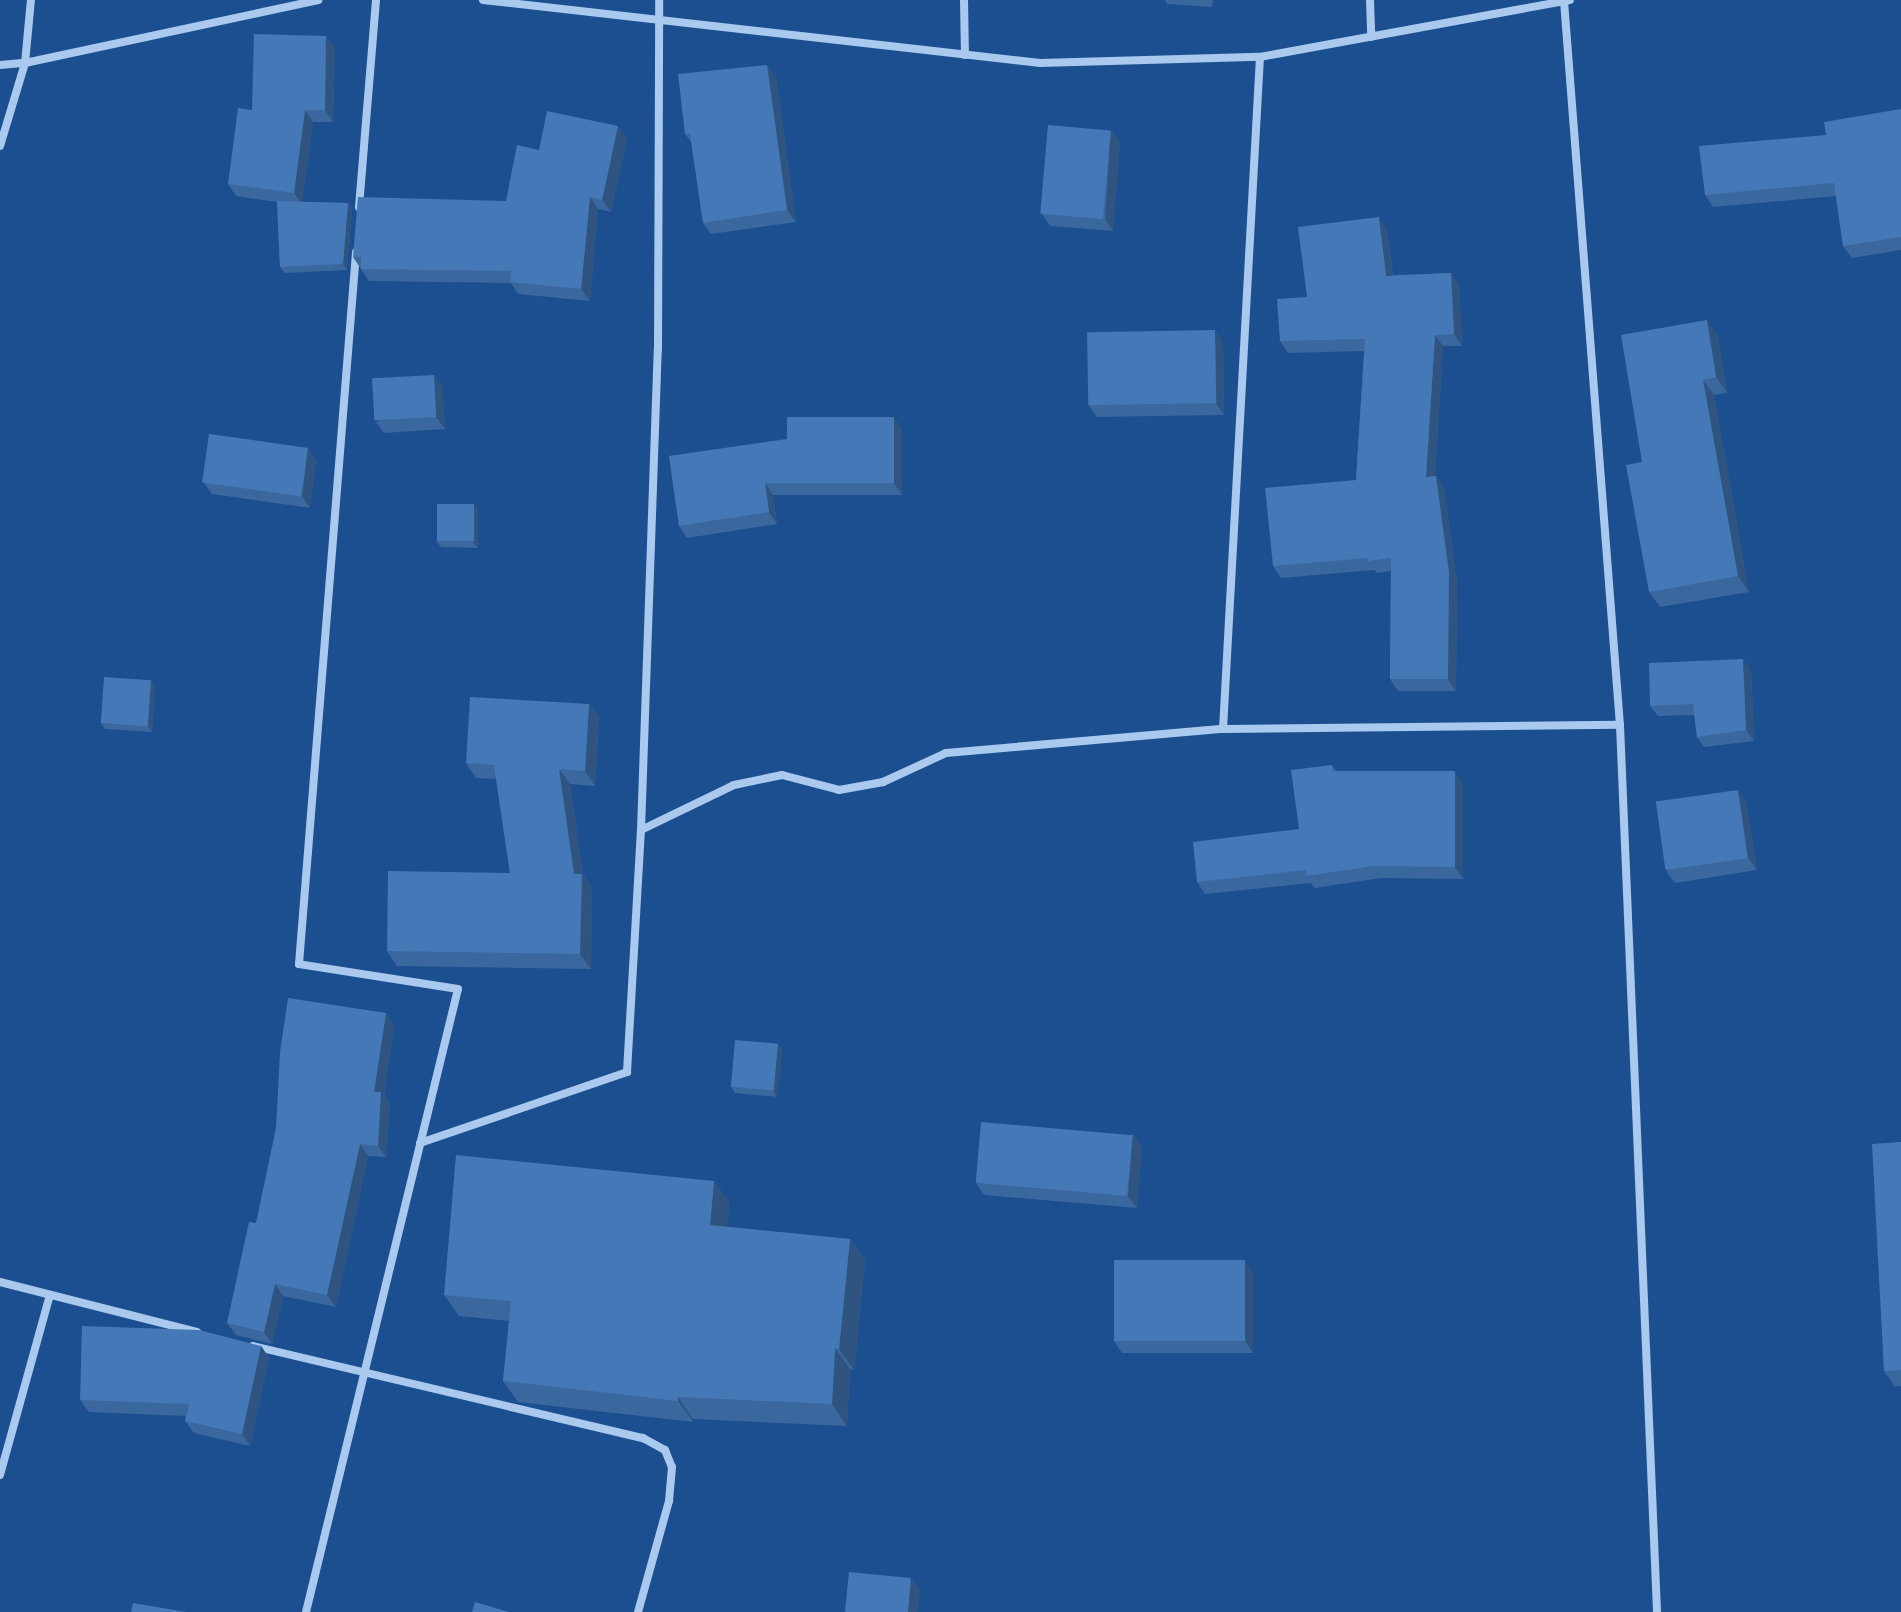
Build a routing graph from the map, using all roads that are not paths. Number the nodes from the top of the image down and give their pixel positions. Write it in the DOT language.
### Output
graph roads {
  1 [pos="31,0"];
  2 [pos="315,0"];
  3 [pos="376,0"];
  4 [pos="483,0"];
  5 [pos="659,0"];
  6 [pos="964,0"];
  7 [pos="1370,0"];
  8 [pos="1567,1"];
  9 [pos="660,21"];
  10 [pos="1371,37"];
  11 [pos="965,55"];
  12 [pos="1260,57"];
  13 [pos="25,63"];
  14 [pos="0,65"];
  15 [pos="0,146"];
  16 [pos="358,221"];
  17 [pos="357,237"];
  18 [pos="1620,725"];
  19 [pos="1223,729"];
  20 [pos="641,830"];
  21 [pos="420,1143"];
  22 [pos="0,1282"];
  23 [pos="50,1295"];
  24 [pos="214,1337"];
  25 [pos="244,1344"];
  26 [pos="363,1374"];
  27 [pos="0,1475"];
  28 [pos="306,1612"];
  29 [pos="638,1612"];
  30 [pos="1657,1612"];
  1 -- 13 [label="street"];
  2 -- 13 [label="street"];
  3 -- 16 [label="street"];
  4 -- 9 [label="street"];
  5 -- 9 [label="street"];
  6 -- 11 [label="street"];
  7 -- 10 [label="street"];
  8 -- 10 [label="street"];
  8 -- 18 [label="street"];
  9 -- 11 [label="street"];
  9 -- 20 [label="street"];
  10 -- 12 [label="street"];
  11 -- 12 [label="street"];
  12 -- 19 [label="street"];
  13 -- 14 [label="street"];
  13 -- 15 [label="street"];
  17 -- 21 [label="street"];
  18 -- 19 [label="street"];
  18 -- 30 [label="street"];
  19 -- 20 [label="street"];
  20 -- 21 [label="street"];
  21 -- 26 [label="street"];
  22 -- 23 [label="street"];
  23 -- 24 [label="street"];
  23 -- 27 [label="street"];
  25 -- 26 [label="street"];
  26 -- 28 [label="street"];
  26 -- 29 [label="street"];
}
